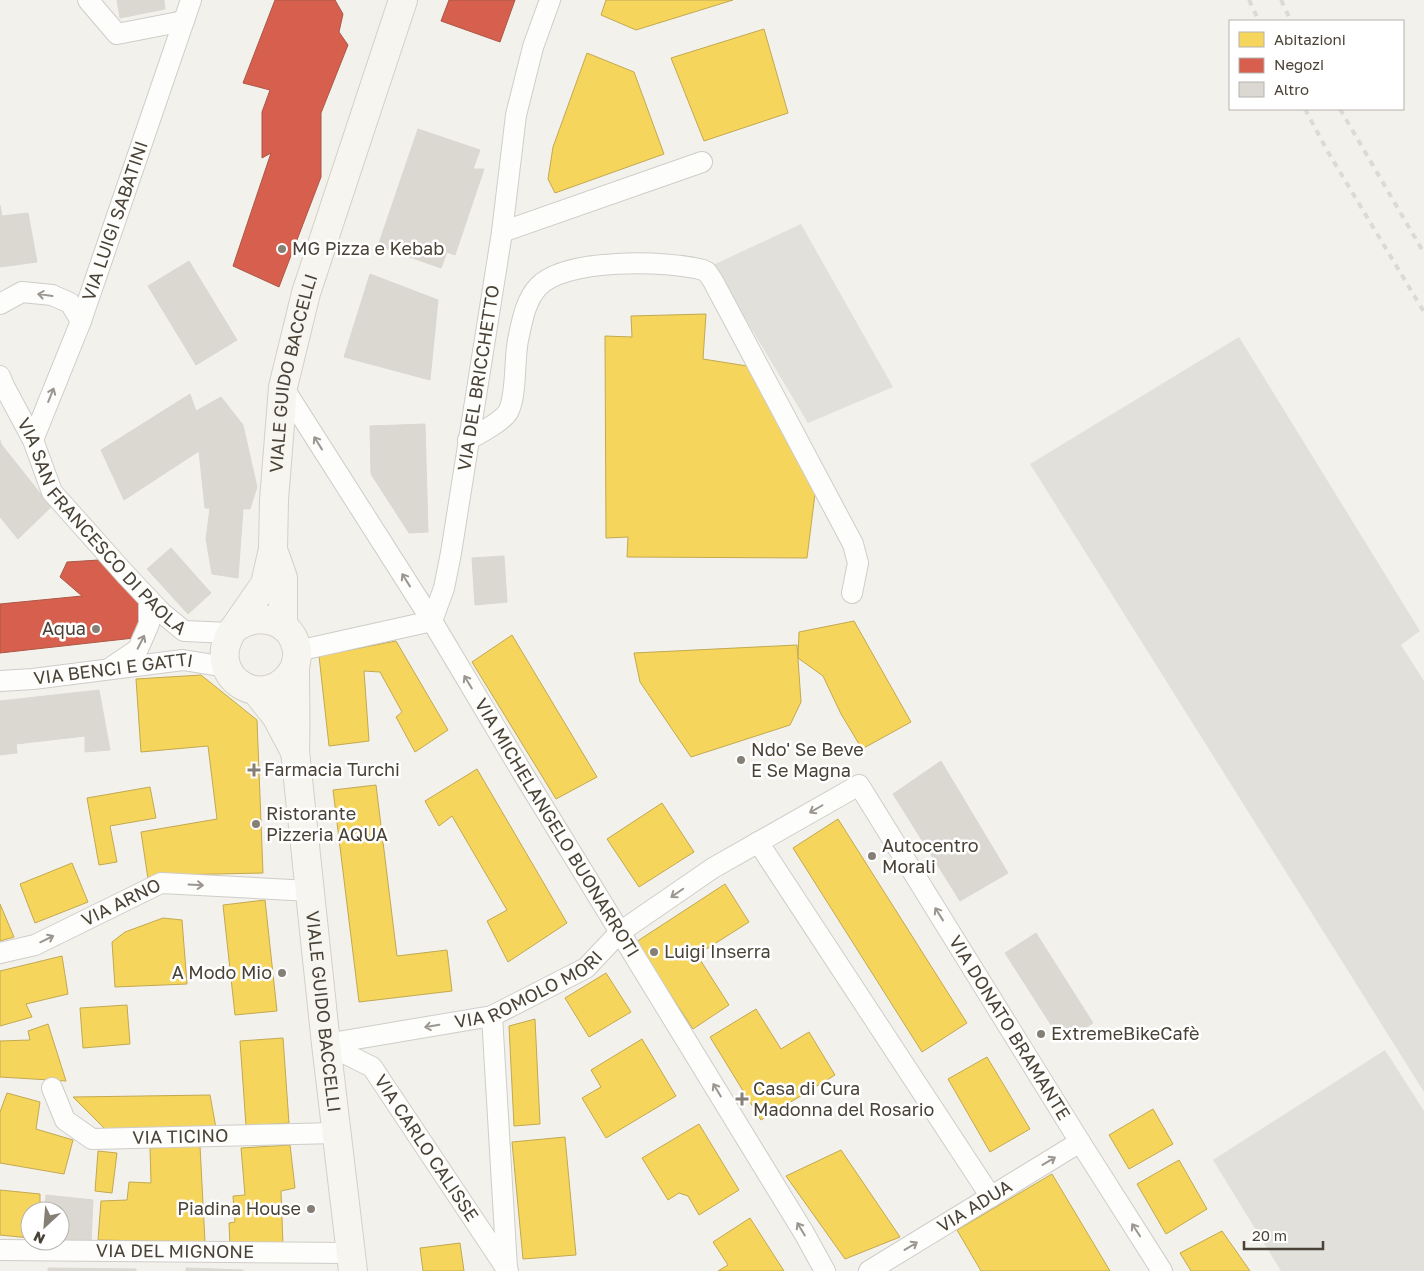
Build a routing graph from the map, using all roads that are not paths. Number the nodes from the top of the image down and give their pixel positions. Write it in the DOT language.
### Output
graph roads {
  1 [pos="88,0"];
  2 [pos="191,0"];
  3 [pos="403,0"];
  4 [pos="550,0"];
  5 [pos="184,21"];
  6 [pos="702,162"];
  7 [pos="502,232"];
  8 [pos="0,304"];
  9 [pos="81,321"];
  10 [pos="0,376"];
  11 [pos="283,387"];
  12 [pos="33,440"];
  13 [pos="468,440"];
  14 [pos="273,549"];
  15 [pos="852,593"];
  16 [pos="149,600"];
  17 [pos="432,621"];
  18 [pos="283,626"];
  19 [pos="234,630"];
  20 [pos="296,659"];
  21 [pos="226,667"];
  22 [pos="108,670"];
  23 [pos="0,681"];
  24 [pos="256,691"];
  25 [pos="295,751"];
  26 [pos="858,785"];
  27 [pos="758,842"];
  28 [pos="310,891"];
  29 [pos="620,932"];
  30 [pos="0,953"];
  31 [pos="492,1016"];
  32 [pos="326,1044"];
  33 [pos="52,1088"];
  34 [pos="337,1133"];
  35 [pos="1080,1142"];
  36 [pos="991,1197"];
  37 [pos="0,1250"];
  38 [pos="351,1262"];
  39 [pos="508,1270"];
  40 [pos="825,1271"];
  41 [pos="869,1271"];
  42 [pos="1162,1271"];
  1 -- 5 [label="street"];
  2 -- 5 [label="street, VIA LUIGI SABATINI"];
  3 -- 11 [label="main road, VIALE GUIDO BACCELLI"];
  4 -- 7 [label="street, VIA DEL BRICCHETTO"];
  5 -- 9 [label="street, VIA LUIGI SABATINI"];
  6 -- 7 [label="street"];
  7 -- 13 [label="street, VIA DEL BRICCHETTO"];
  9 -- 8 [label="street, one-way"];
  12 -- 9 [label="street, VIA LUIGI SABATINI, one-way"];
  10 -- 12 [label="street, VIA SAN FRANCESCO DI PAOLA"];
  11 -- 14 [label="main road, VIALE GUIDO BACCELLI"];
  17 -- 11 [label="street, VIA MICHELANGELO BUONARROTI, one-way"];
  12 -- 16 [label="street, VIA SAN FRANCESCO DI PAOLA"];
  13 -- 15 [label="street"];
  13 -- 17 [label="street, VIA DEL BRICCHETTO"];
  14 -- 18 [label="main road, VIALE GUIDO BACCELLI"];
  14 -- 19 [label="main road, VIALE GUIDO BACCELLI"];
  16 -- 19 [label="street, VIA SAN FRANCESCO DI PAOLA"];
  22 -- 16 [label="street, one-way"];
  17 -- 20 [label="street"];
  29 -- 17 [label="street, VIA MICHELANGELO BUONARROTI, one-way"];
  18 -- 19 [label="main road"];
  18 -- 20 [label="main road, VIALE GUIDO BACCELLI"];
  19 -- 21 [label="main road, VIALE GUIDO BACCELLI"];
  20 -- 24 [label="main road"];
  20 -- 25 [label="main road, VIALE GUIDO BACCELLI"];
  21 -- 22 [label="street, VIA BENCI E GATTI"];
  21 -- 24 [label="main road, VIALE GUIDO BACCELLI"];
  22 -- 23 [label="street, VIA BENCI E GATTI"];
  24 -- 25 [label="main road, VIALE GUIDO BACCELLI"];
  25 -- 28 [label="main road, VIALE GUIDO BACCELLI"];
  26 -- 27 [label="street, VIA ROMOLO MORI, one-way"];
  35 -- 26 [label="street, VIA DONATO BRAMANTE, one-way"];
  27 -- 29 [label="street, VIA ROMOLO MORI, one-way"];
  27 -- 36 [label="street"];
  30 -- 28 [label="street, VIA ARNO, one-way"];
  28 -- 32 [label="main road, VIALE GUIDO BACCELLI"];
  29 -- 31 [label="street, VIA ROMOLO MORI"];
  40 -- 29 [label="street, VIA MICHELANGELO BUONARROTI, one-way"];
  31 -- 32 [label="street, VIA ROMOLO MORI, one-way"];
  31 -- 39 [label="street"];
  32 -- 34 [label="main road, VIALE GUIDO BACCELLI"];
  32 -- 39 [label="street, VIA CARLO CALISSE"];
  33 -- 34 [label="street, VIA TICINO"];
  34 -- 38 [label="main road, VIALE GUIDO BACCELLI"];
  36 -- 35 [label="street, VIA ADUA, one-way"];
  42 -- 35 [label="street, VIA DONATO BRAMANTE, one-way"];
  41 -- 36 [label="street, VIA ADUA, one-way"];
  37 -- 38 [label="street, VIA DEL MIGNONE"];
}
